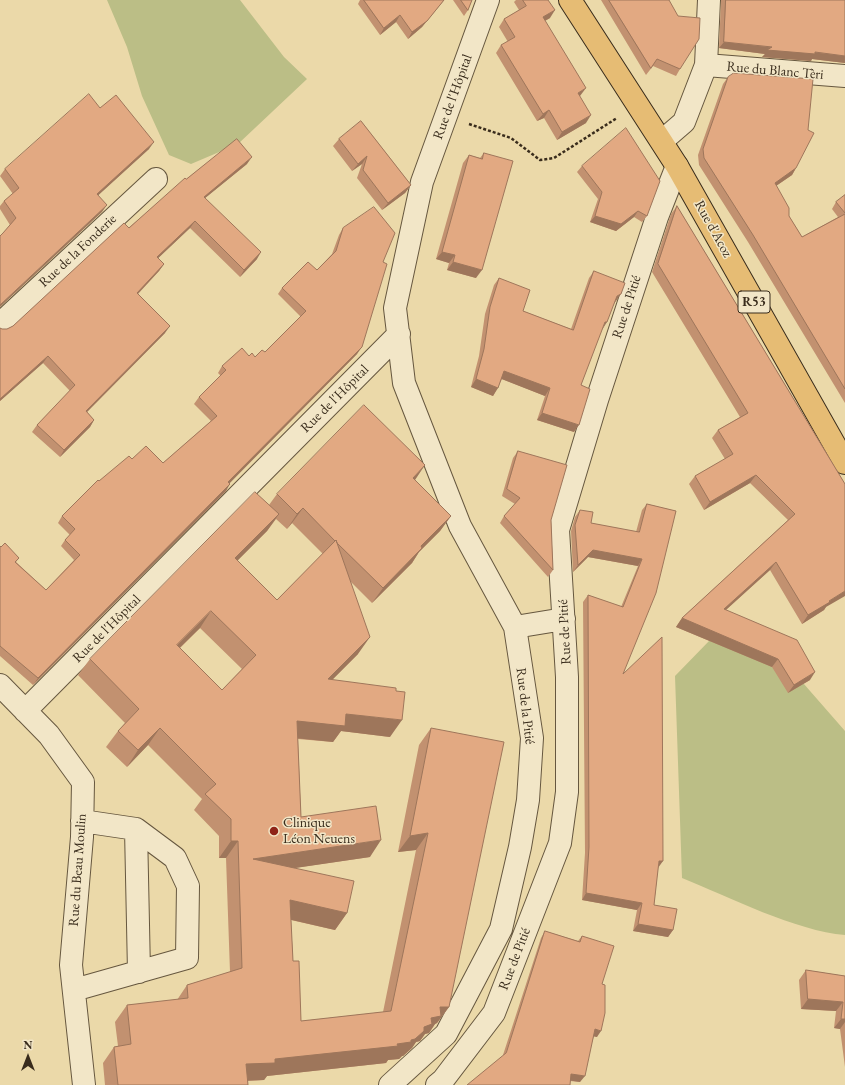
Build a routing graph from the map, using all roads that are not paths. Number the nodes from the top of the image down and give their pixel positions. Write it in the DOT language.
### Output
graph roads {
  1 [pos="488,0"];
  2 [pos="570,0"];
  3 [pos="709,0"];
  4 [pos="706,65"];
  5 [pos="845,76"];
  6 [pos="662,141"];
  7 [pos="677,166"];
  8 [pos="156,179"];
  9 [pos="0,324"];
  10 [pos="399,334"];
  11 [pos="845,463"];
  12 [pos="564,619"];
  13 [pos="515,627"];
  14 [pos="0,685"];
  15 [pos="25,711"];
  16 [pos="82,821"];
  17 [pos="136,829"];
  18 [pos="139,972"];
  19 [pos="74,990"];
  20 [pos="84,1085"];
  21 [pos="390,1085"];
  22 [pos="437,1085"];
  1 -- 10 [label="street, Rue de l'Hôpital"];
  2 -- 6 [label="main road, Rue d'Acoz / R53"];
  3 -- 4 [label="street"];
  4 -- 5 [label="street, Rue du Blanc Tèri"];
  4 -- 6 [label="street"];
  6 -- 7 [label="main road, Rue d'Acoz / R53"];
  7 -- 11 [label="main road, Rue d'Acoz / R53"];
  7 -- 12 [label="street, Rue de Pitié"];
  8 -- 9 [label="street, Rue de la Fonderie"];
  10 -- 13 [label="street, Rue de la Pitié"];
  10 -- 15 [label="street, Rue de l'Hôpital"];
  12 -- 13 [label="street"];
  12 -- 22 [label="street, Rue de Pitié"];
  13 -- 21 [label="street, Rue de la Pitié"];
  14 -- 15 [label="street, Rue du Beau Moulin"];
  15 -- 16 [label="street, Rue du Beau Moulin"];
  16 -- 17 [label="street"];
  16 -- 19 [label="street, Rue du Beau Moulin"];
  17 -- 18 [label="street"];
  17 -- 18 [label="street"];
  18 -- 19 [label="street"];
  19 -- 20 [label="street, Rue du Beau Moulin"];
}
